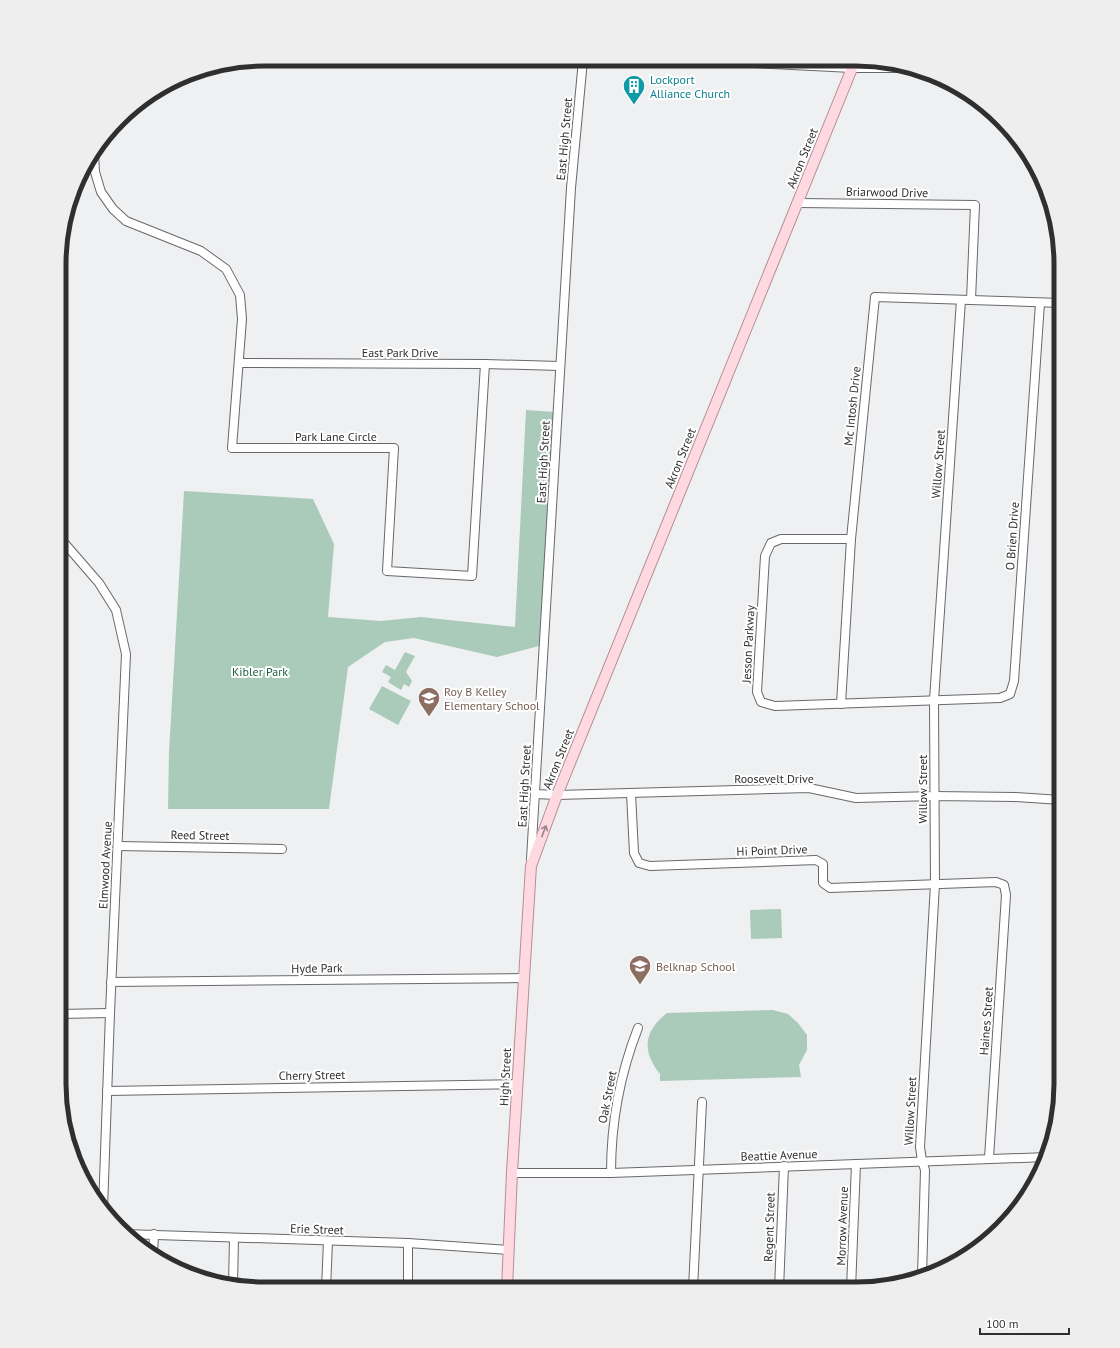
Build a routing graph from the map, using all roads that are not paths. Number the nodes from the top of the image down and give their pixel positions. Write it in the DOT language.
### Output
graph roads {
  1 [pos="582,66"];
  2 [pos="853,66"];
  3 [pos="94,161"];
  4 [pos="798,203"];
  5 [pos="961,300"];
  6 [pos="971,300"];
  7 [pos="1040,303"];
  8 [pos="1054,303"];
  9 [pos="239,363"];
  10 [pos="485,364"];
  11 [pos="560,366"];
  12 [pos="851,538"];
  13 [pos="66,547"];
  14 [pos="934,700"];
  15 [pos="841,704"];
  16 [pos="631,793"];
  17 [pos="535,794"];
  18 [pos="557,795"];
  19 [pos="934,796"];
  20 [pos="1054,800"];
  21 [pos="118,846"];
  22 [pos="282,849"];
  23 [pos="531,866"];
  24 [pos="935,884"];
  25 [pos="1004,885"];
  26 [pos="523,978"];
  27 [pos="112,982"];
  28 [pos="110,1013"];
  29 [pos="66,1014"];
  30 [pos="638,1028"];
  31 [pos="518,1084"];
  32 [pos="107,1091"];
  33 [pos="702,1102"];
  34 [pos="1040,1157"];
  35 [pos="989,1158"];
  36 [pos="922,1161"];
  37 [pos="856,1164"];
  38 [pos="784,1166"];
  39 [pos="698,1169"];
  40 [pos="512,1173"];
  41 [pos="611,1173"];
  42 [pos="103,1200"];
  43 [pos="134,1234"];
  44 [pos="154,1234"];
  45 [pos="234,1238"];
  46 [pos="328,1241"];
  47 [pos="408,1243"];
  48 [pos="153,1248"];
  49 [pos="508,1250"];
  50 [pos="922,1271"];
  51 [pos="233,1279"];
  52 [pos="326,1282"];
  53 [pos="408,1282"];
  54 [pos="507,1282"];
  55 [pos="693,1282"];
  56 [pos="779,1282"];
  57 [pos="851,1282"];
  1 -- 11 [label="street, East High Street"];
  2 -- 4 [label="main road, Akron Street"];
  3 -- 9 [label="street, Park Lane Circle"];
  4 -- 6 [label="street, Briarwood Drive"];
  4 -- 18 [label="main road, Akron Street"];
  5 -- 6 [label="street, Mc Intosh Drive"];
  5 -- 12 [label="street, Mc Intosh Drive"];
  5 -- 14 [label="street, Willow Street"];
  6 -- 7 [label="street, Mc Intosh Drive"];
  7 -- 8 [label="street, Mc Intosh Drive"];
  7 -- 14 [label="street, O Brien Drive"];
  9 -- 10 [label="street, East Park Drive"];
  9 -- 10 [label="street, Park Lane Circle"];
  10 -- 11 [label="street, East Park Drive"];
  11 -- 17 [label="street, East High Street"];
  12 -- 15 [label="street, Mc Intosh Drive"];
  12 -- 15 [label="street, Jesson Parkway"];
  13 -- 21 [label="street, Elmwood Avenue"];
  14 -- 15 [label="street, Jesson Parkway"];
  14 -- 19 [label="street, Willow Street"];
  16 -- 18 [label="street, Roosevelt Drive"];
  16 -- 19 [label="street, Roosevelt Drive"];
  16 -- 24 [label="street, Hi Point Drive"];
  17 -- 18 [label="street, Roosevelt Drive"];
  17 -- 23 [label="street, East High Street"];
  23 -- 18 [label="main road, Akron Street, one-way"];
  19 -- 20 [label="street, Roosevelt Drive"];
  19 -- 24 [label="street, Willow Street"];
  21 -- 22 [label="street, Reed Street"];
  21 -- 27 [label="street, Elmwood Avenue"];
  23 -- 26 [label="main road, High Street"];
  24 -- 25 [label="street, Hi Point Drive"];
  24 -- 36 [label="street, Willow Street"];
  25 -- 35 [label="street, Haines Street"];
  26 -- 27 [label="street, Hyde Park"];
  26 -- 31 [label="main road, High Street"];
  27 -- 28 [label="street, Elmwood Avenue"];
  28 -- 29 [label="street"];
  28 -- 32 [label="street, Elmwood Avenue"];
  30 -- 41 [label="street, Oak Street"];
  31 -- 32 [label="street, Cherry Street"];
  31 -- 40 [label="main road, High Street"];
  32 -- 42 [label="street, Elmwood Avenue"];
  33 -- 39 [label="street"];
  34 -- 35 [label="street, Beattie Avenue"];
  35 -- 36 [label="street, Beattie Avenue"];
  36 -- 37 [label="street, Beattie Avenue"];
  36 -- 50 [label="street, Willow Street"];
  37 -- 38 [label="street, Beattie Avenue"];
  37 -- 57 [label="street, Morrow Avenue"];
  38 -- 39 [label="street, Beattie Avenue"];
  38 -- 56 [label="street, Regent Street"];
  39 -- 41 [label="street, Beattie Avenue"];
  39 -- 55 [label="street"];
  40 -- 41 [label="street, Beattie Avenue"];
  40 -- 49 [label="main road, High Street"];
  43 -- 44 [label="street, Erie Street"];
  44 -- 45 [label="street, Erie Street"];
  44 -- 48 [label="street"];
  45 -- 46 [label="street, Erie Street"];
  45 -- 51 [label="street"];
  46 -- 47 [label="street, Erie Street"];
  46 -- 52 [label="street"];
  47 -- 49 [label="street, Erie Street"];
  47 -- 53 [label="street"];
  49 -- 54 [label="main road, High Street"];
}
